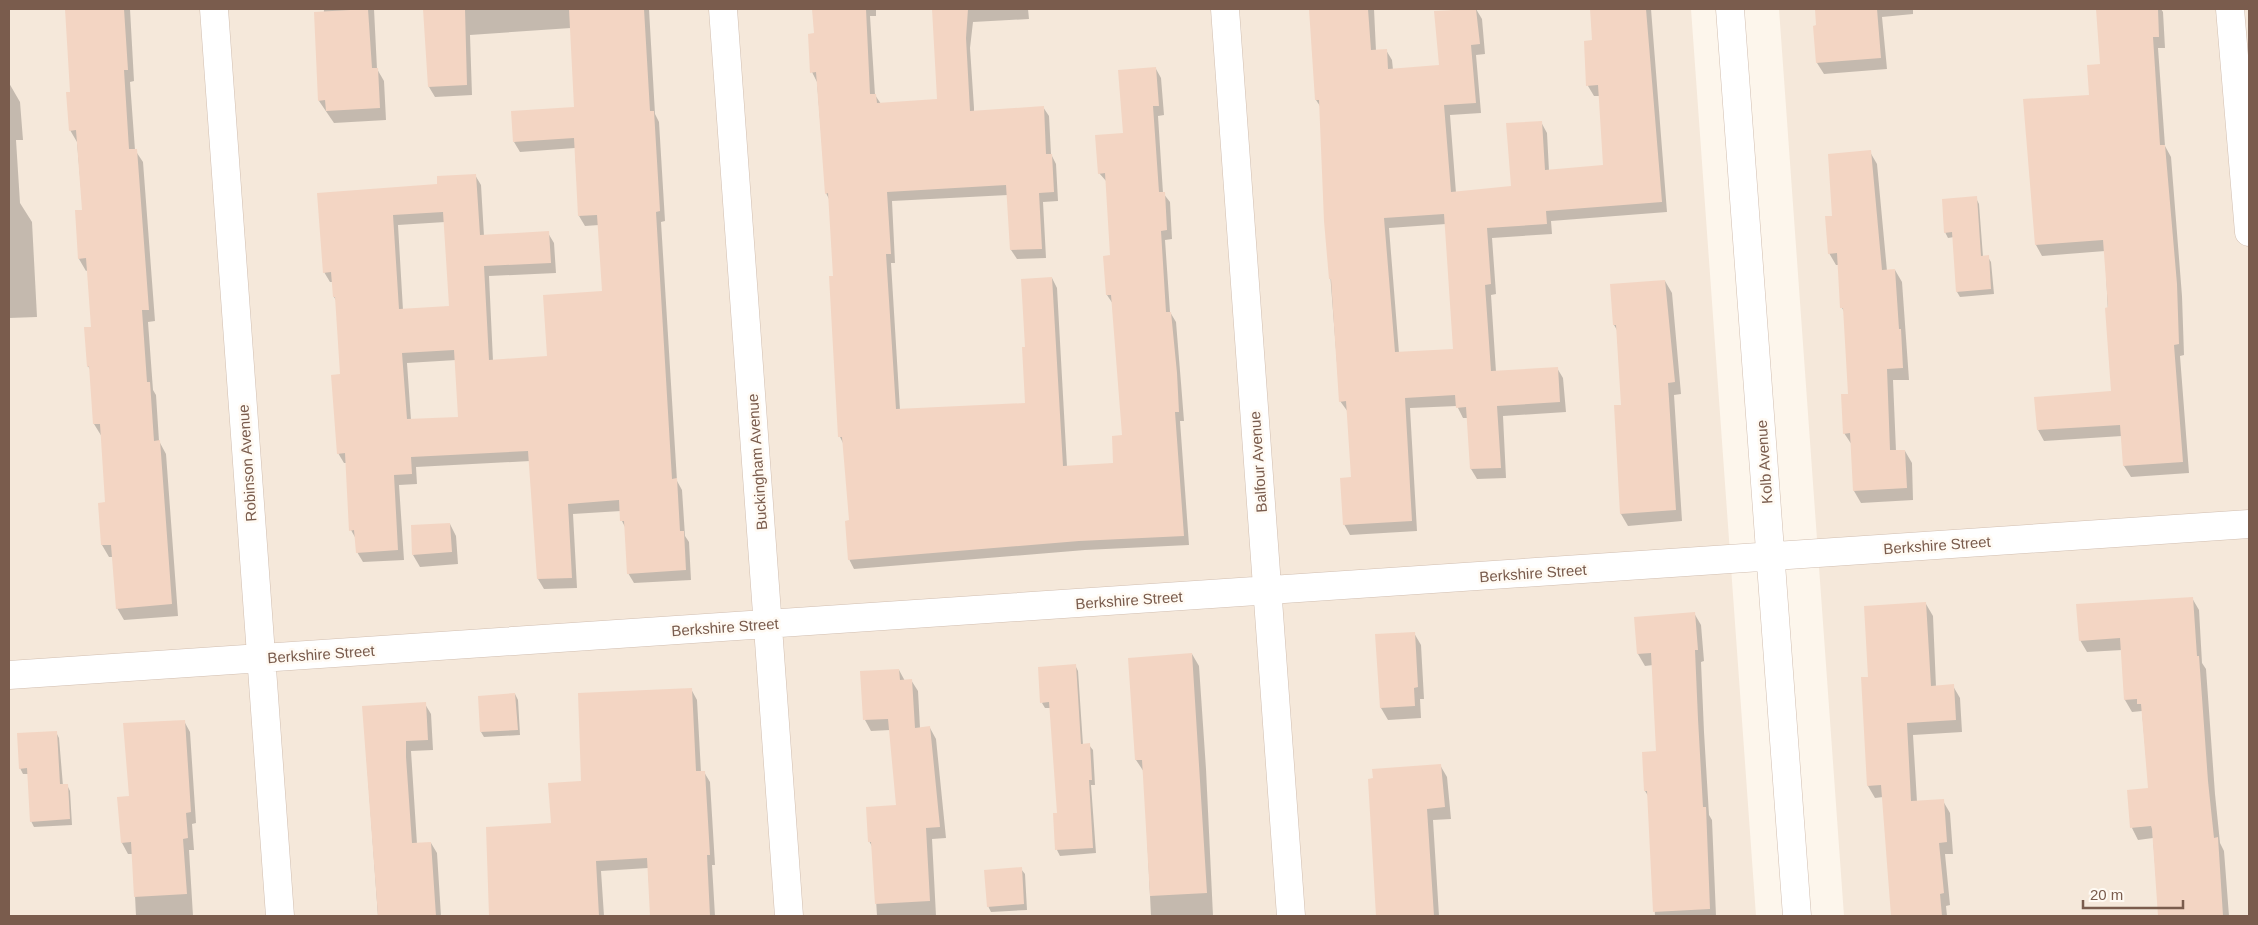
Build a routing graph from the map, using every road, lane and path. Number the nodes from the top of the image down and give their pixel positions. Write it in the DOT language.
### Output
graph roads {
  1 [pos="214,9"];
  2 [pos="723,9"];
  3 [pos="1225,9"];
  4 [pos="1730,9"];
  5 [pos="2230,9"];
  6 [pos="2249,232"];
  7 [pos="2249,524"];
  8 [pos="1771,556"];
  9 [pos="1268,590"];
  10 [pos="769,624"];
  11 [pos="261,658"];
  12 [pos="9,675"];
  13 [pos="280,916"];
  14 [pos="789,916"];
  15 [pos="1291,916"];
  16 [pos="1797,916"];
  1 -- 11 [label="street, Robinson Avenue"];
  2 -- 10 [label="street, Buckingham Avenue"];
  3 -- 9 [label="street, Balfour Avenue"];
  4 -- 8 [label="street, Kolb Avenue"];
  5 -- 6 [label="street"];
  7 -- 8 [label="street, Berkshire Street"];
  8 -- 9 [label="street, Berkshire Street"];
  8 -- 16 [label="street, Kolb Avenue"];
  9 -- 10 [label="street, Berkshire Street"];
  9 -- 15 [label="street, Balfour Avenue"];
  10 -- 11 [label="street, Berkshire Street"];
  10 -- 14 [label="street, Buckingham Avenue"];
  11 -- 12 [label="street, Berkshire Street"];
  11 -- 13 [label="street, Robinson Avenue"];
}
